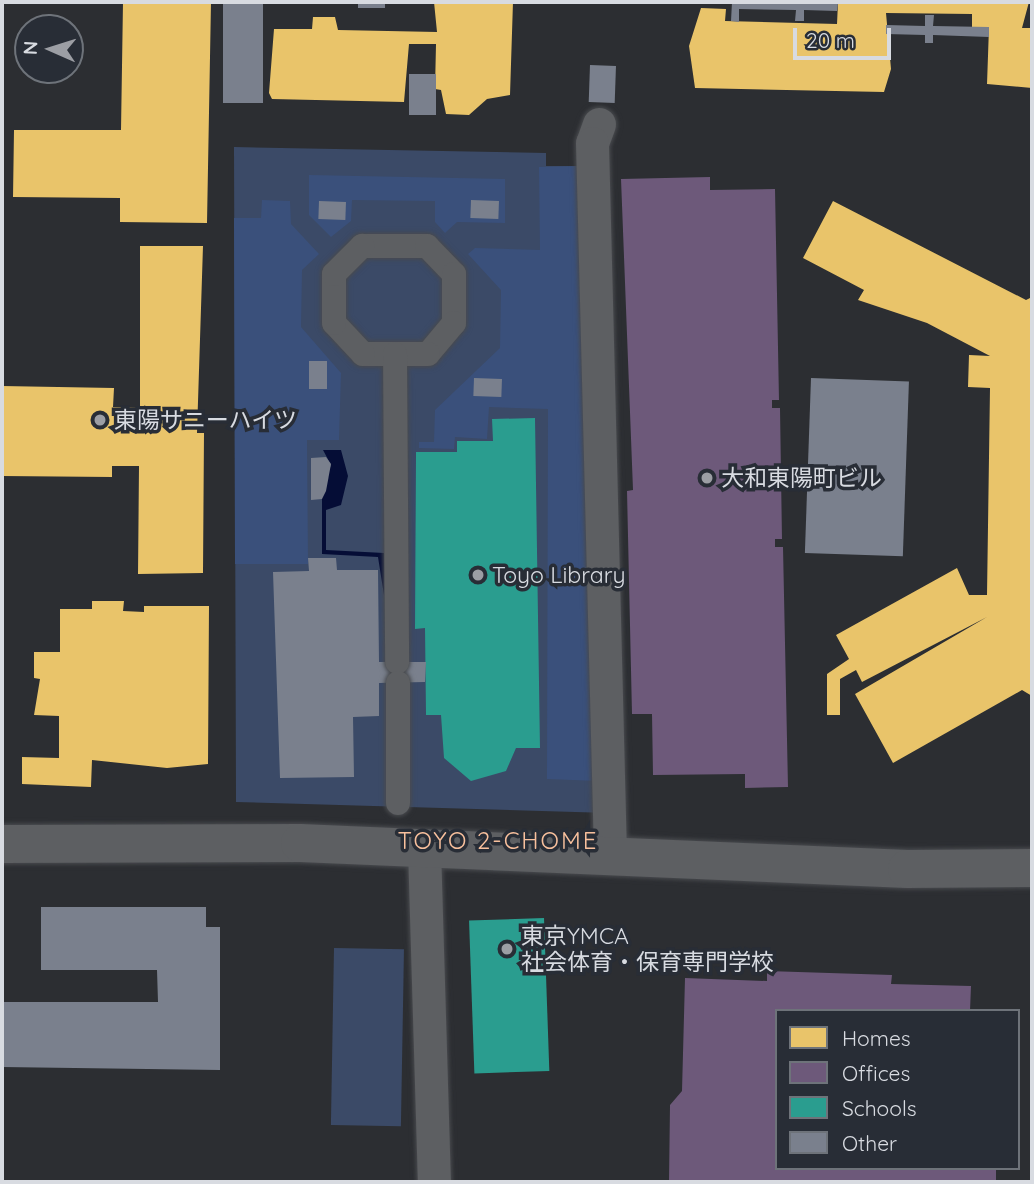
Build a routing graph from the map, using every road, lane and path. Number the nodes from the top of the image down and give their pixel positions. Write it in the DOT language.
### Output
graph roads {
  1 [pos="599,124"];
  2 [pos="395,354"];
  3 [pos="398,803"];
  4 [pos="2,844"];
  5 [pos="424,848"];
  6 [pos="610,856"];
  7 [pos="1032,868"];
  8 [pos="435,1182"];
  1 -- 6 [label="street"];
  2 -- 2 [label="street"];
  2 -- 3 [label="street"];
  4 -- 5 [label="street"];
  5 -- 6 [label="street"];
  5 -- 8 [label="street"];
  6 -- 7 [label="street"];
}
